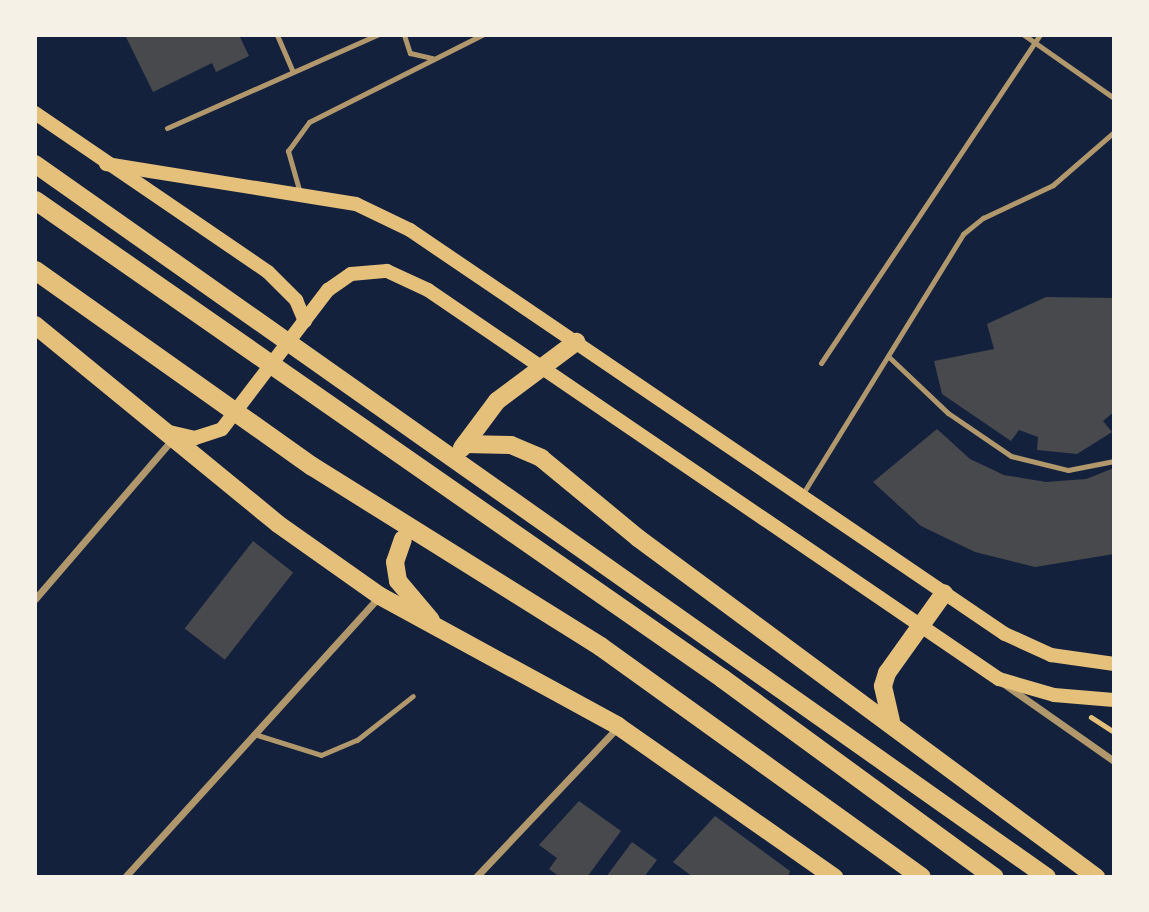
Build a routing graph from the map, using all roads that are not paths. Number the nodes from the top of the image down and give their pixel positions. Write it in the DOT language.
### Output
graph roads {
  1 [pos="277,35"];
  2 [pos="377,35"];
  3 [pos="404,35"];
  4 [pos="482,35"];
  5 [pos="1024,35"];
  6 [pos="1040,35"];
  7 [pos="1035,42"];
  8 [pos="435,58"];
  9 [pos="293,72"];
  10 [pos="1114,98"];
  11 [pos="35,113"];
  12 [pos="167,128"];
  13 [pos="1114,132"];
  14 [pos="35,164"];
  15 [pos="106,164"];
  16 [pos="302,196"];
  17 [pos="35,200"];
  18 [pos="35,270"];
  19 [pos="35,325"];
  20 [pos="302,325"];
  21 [pos="576,342"];
  22 [pos="890,358"];
  23 [pos="821,363"];
  24 [pos="541,367"];
  25 [pos="166,435"];
  26 [pos="1114,461"];
  27 [pos="801,498"];
  28 [pos="403,539"];
  29 [pos="944,593"];
  30 [pos="380,596"];
  31 [pos="35,599"];
  32 [pos="920,624"];
  33 [pos="443,634"];
  34 [pos="1114,664"];
  35 [pos="999,679"];
  36 [pos="413,696"];
  37 [pos="1114,700"];
  38 [pos="891,721"];
  39 [pos="618,726"];
  40 [pos="254,734"];
  41 [pos="1114,761"];
  42 [pos="125,877"];
  43 [pos="476,877"];
  44 [pos="834,877"];
  45 [pos="921,877"];
  46 [pos="994,877"];
  47 [pos="1047,877"];
  48 [pos="1096,877"];
  1 -- 9 [label="lane"];
  2 -- 9 [label="lane"];
  3 -- 8 [label="lane"];
  4 -- 8 [label="lane"];
  5 -- 7 [label="lane"];
  6 -- 7 [label="lane"];
  7 -- 10 [label="lane"];
  7 -- 23 [label="lane"];
  8 -- 16 [label="lane"];
  9 -- 12 [label="lane"];
  11 -- 15 [label="main road"];
  13 -- 22 [label="lane"];
  14 -- 47 [label="main road"];
  15 -- 16 [label="main road"];
  15 -- 20 [label="main road"];
  16 -- 21 [label="main road"];
  17 -- 46 [label="highway"];
  18 -- 45 [label="highway"];
  19 -- 25 [label="main road"];
  20 -- 24 [label="main road"];
  20 -- 25 [label="main road"];
  21 -- 24 [label="main road"];
  21 -- 27 [label="main road"];
  22 -- 26 [label="lane"];
  22 -- 27 [label="lane"];
  24 -- 32 [label="main road"];
  24 -- 38 [label="main road"];
  25 -- 30 [label="main road"];
  25 -- 31 [label="street"];
  27 -- 29 [label="main road"];
  28 -- 33 [label="main road"];
  29 -- 32 [label="main road"];
  29 -- 34 [label="main road"];
  30 -- 33 [label="main road"];
  30 -- 40 [label="street"];
  32 -- 35 [label="main road"];
  32 -- 38 [label="main road"];
  33 -- 39 [label="main road"];
  35 -- 37 [label="main road"];
  35 -- 41 [label="street"];
  36 -- 40 [label="lane"];
  38 -- 48 [label="main road"];
  39 -- 43 [label="street"];
  39 -- 44 [label="main road"];
  40 -- 42 [label="street"];
}
